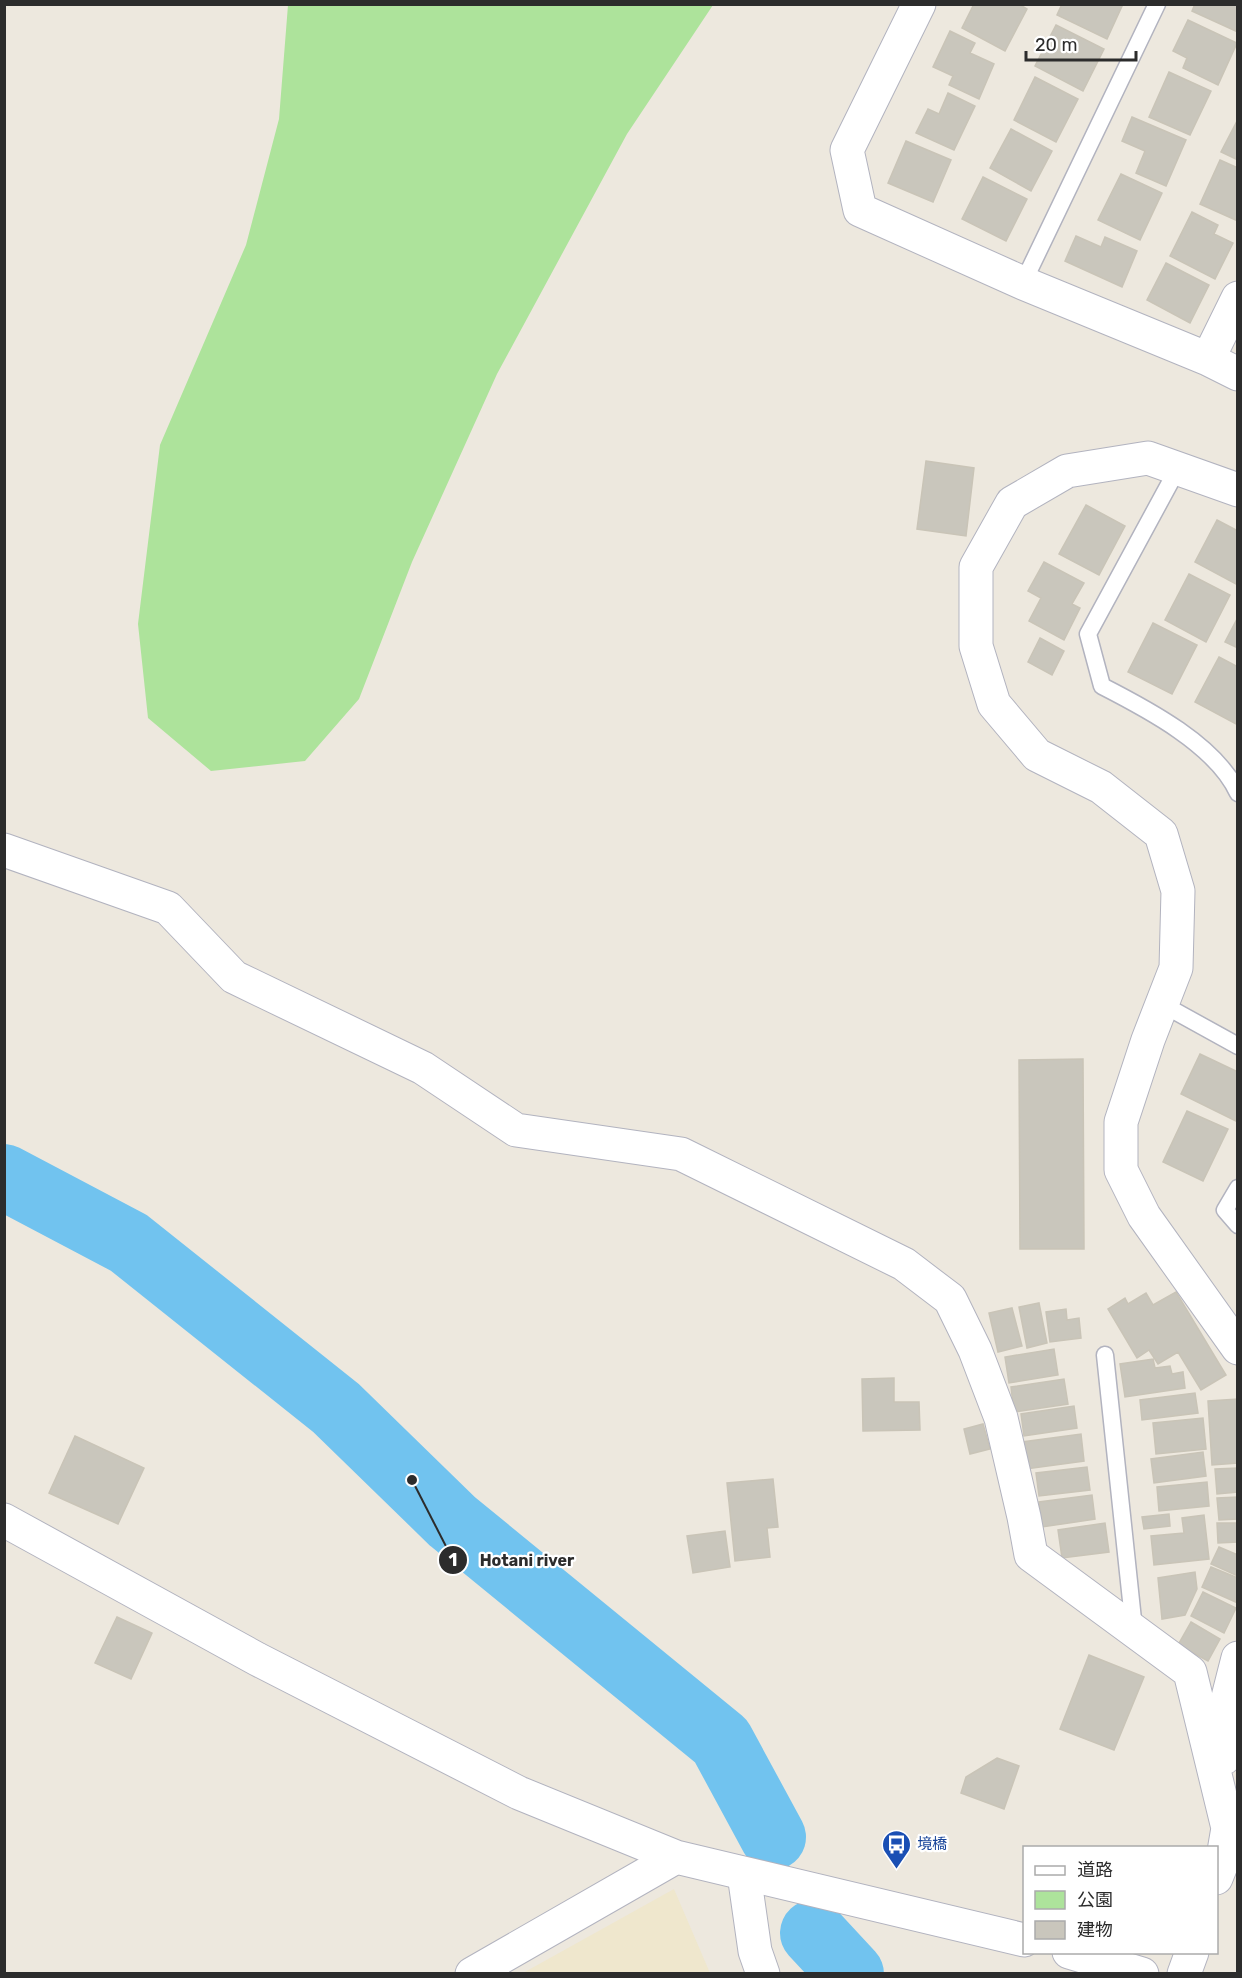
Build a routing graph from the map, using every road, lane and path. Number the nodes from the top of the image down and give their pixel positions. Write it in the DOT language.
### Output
graph roads {
  1 [pos="918,4"];
  2 [pos="1157,4"];
  3 [pos="1023,283"];
  4 [pos="1238,298"];
  5 [pos="1208,358"];
  6 [pos="1238,374"];
  7 [pos="1178,468"];
  8 [pos="1238,490"];
  9 [pos="1238,793"];
  10 [pos="4,850"];
  11 [pos="1162,1004"];
  12 [pos="1238,1046"];
  13 [pos="1238,1188"];
  14 [pos="1238,1225"];
  15 [pos="1238,1348"];
  16 [pos="1105,1355"];
  17 [pos="4,1520"];
  18 [pos="1134,1631"];
  19 [pos="1238,1658"];
  20 [pos="1225,1817"];
  21 [pos="676,1857"];
  22 [pos="1218,1873"];
  23 [pos="744,1874"];
  24 [pos="1023,1940"];
  25 [pos="1072,1954"];
  26 [pos="1192,1954"];
  27 [pos="472,1974"];
  28 [pos="763,1974"];
  29 [pos="1142,1974"];
  30 [pos="1184,1974"];
  1 -- 3 [label="street"];
  2 -- 3 [label="lane"];
  3 -- 5 [label="street"];
  4 -- 5 [label="street"];
  5 -- 6 [label="street"];
  7 -- 8 [label="street"];
  7 -- 9 [label="lane"];
  7 -- 11 [label="street"];
  10 -- 18 [label="street"];
  11 -- 12 [label="lane"];
  11 -- 15 [label="street"];
  13 -- 14 [label="lane"];
  16 -- 18 [label="lane"];
  17 -- 21 [label="street"];
  18 -- 20 [label="street"];
  19 -- 20 [label="street"];
  20 -- 22 [label="street"];
  21 -- 23 [label="street"];
  21 -- 27 [label="street"];
  23 -- 24 [label="street"];
  23 -- 28 [label="street"];
  25 -- 29 [label="street"];
  26 -- 30 [label="street"];
}
